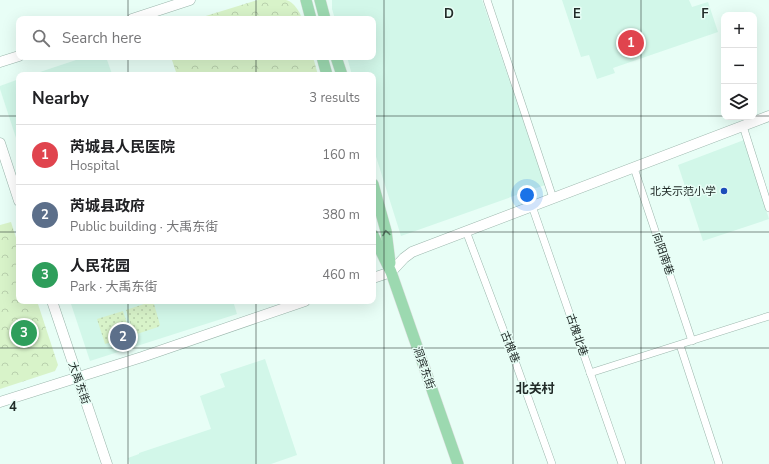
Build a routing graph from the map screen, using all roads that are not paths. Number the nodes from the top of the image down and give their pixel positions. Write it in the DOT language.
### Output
graph roads {
  1 [pos="190,0"];
  2 [pos="306,0"];
  3 [pos="320,0"];
  4 [pos="487,0"];
  5 [pos="141,16"];
  6 [pos="310,16"];
  7 [pos="325,16"];
  8 [pos="16,57"];
  9 [pos="323,60"];
  10 [pos="337,60"];
  11 [pos="0,62"];
  12 [pos="326,72"];
  13 [pos="341,72"];
  14 [pos="769,116"];
  15 [pos="743,126"];
  16 [pos="0,143"];
  17 [pos="634,168"];
  18 [pos="16,192"];
  19 [pos="376,195"];
  20 [pos="553,198"];
  21 [pos="532,206"];
  22 [pos="769,208"];
  23 [pos="466,231"];
  24 [pos="376,241"];
  25 [pos="391,272"];
  26 [pos="376,277"];
  27 [pos="53,304"];
  28 [pos="296,304"];
  29 [pos="769,316"];
  30 [pos="692,341"];
  31 [pos="680,345"];
  32 [pos="590,373"];
  33 [pos="78,377"];
  34 [pos="0,402"];
  35 [pos="107,464"];
  36 [pos="458,464"];
  37 [pos="552,464"];
  38 [pos="622,464"];
  39 [pos="719,464"];
  1 -- 5 [label="street"];
  2 -- 6 [label="main road"];
  3 -- 7 [label="main road"];
  4 -- 20 [label="street"];
  8 -- 11 [label="street"];
  9 -- 12 [label="main road"];
  10 -- 13 [label="main road"];
  14 -- 15 [label="street"];
  15 -- 17 [label="street"];
  15 -- 22 [label="street"];
  16 -- 18 [label="street"];
  17 -- 20 [label="street"];
  17 -- 30 [label="street, 向阳南巷"];
  25 -- 19 [label="main road, 洞宾东街, one-way"];
  20 -- 21 [label="street"];
  21 -- 23 [label="street"];
  21 -- 32 [label="street, 古槐北巷"];
  23 -- 25 [label="street"];
  23 -- 37 [label="street, 古槐巷"];
  24 -- 25 [label="main road, 洞宾东街"];
  25 -- 26 [label="street"];
  25 -- 36 [label="main road, 洞宾东街"];
  27 -- 33 [label="street, 大禹东街"];
  28 -- 33 [label="street"];
  29 -- 30 [label="street"];
  30 -- 31 [label="street"];
  31 -- 32 [label="street"];
  31 -- 39 [label="street"];
  32 -- 38 [label="street, 古槐北巷"];
  33 -- 34 [label="street"];
  33 -- 35 [label="street, 大禹东街"];
}
